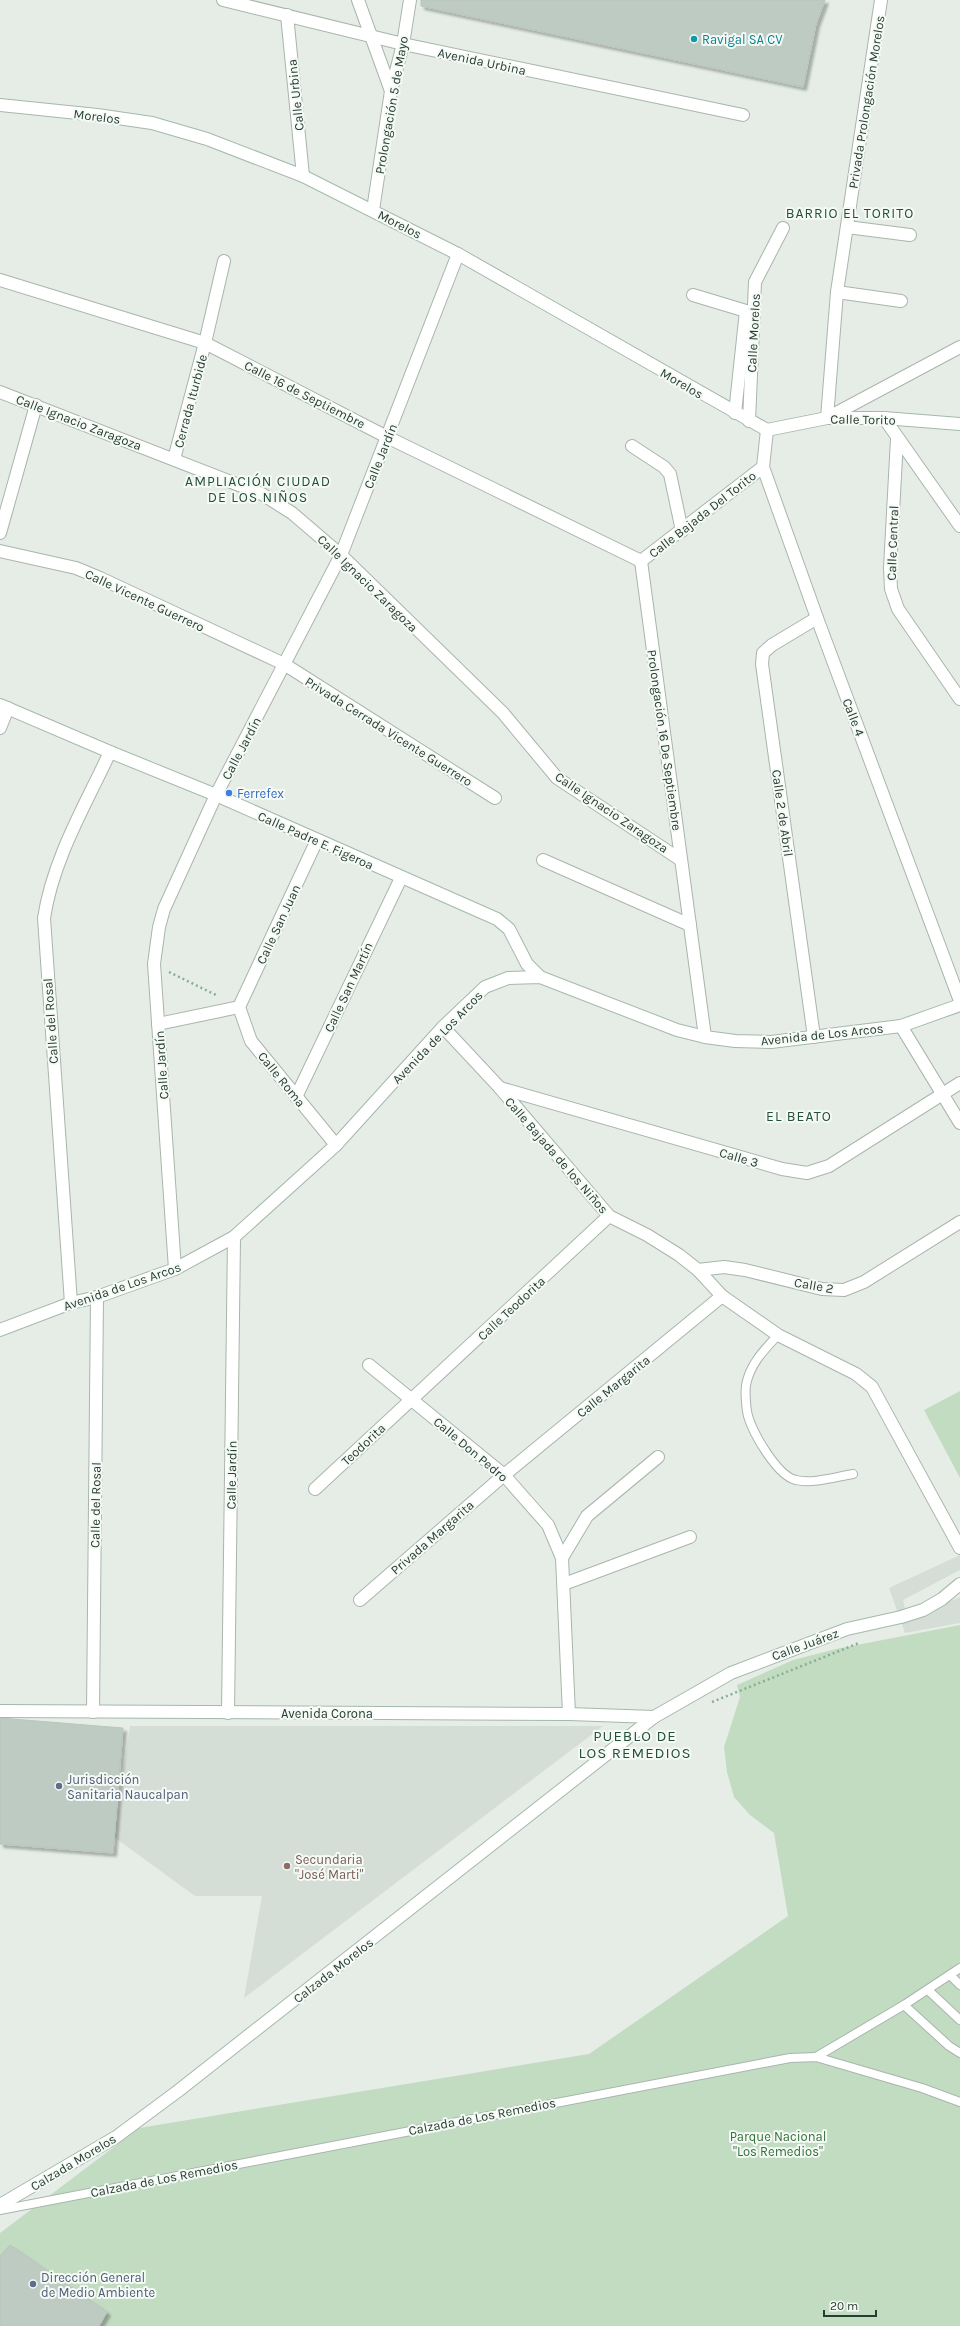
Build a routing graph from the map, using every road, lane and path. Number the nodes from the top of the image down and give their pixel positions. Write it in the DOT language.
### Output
graph roads {
  1 [pos="223,0"];
  2 [pos="358,0"];
  3 [pos="410,0"];
  4 [pos="881,0"];
  5 [pos="286,15"];
  6 [pos="370,36"];
  7 [pos="403,44"];
  8 [pos="391,91"];
  9 [pos="0,105"];
  10 [pos="743,115"];
  11 [pos="303,176"];
  12 [pos="373,210"];
  13 [pos="847,227"];
  14 [pos="783,228"];
  15 [pos="910,235"];
  16 [pos="458,254"];
  17 [pos="224,261"];
  18 [pos="0,280"];
  19 [pos="837,292"];
  20 [pos="693,295"];
  21 [pos="901,301"];
  22 [pos="205,343"];
  23 [pos="960,347"];
  24 [pos="0,392"];
  25 [pos="36,405"];
  26 [pos="736,413"];
  27 [pos="827,418"];
  28 [pos="884,418"];
  29 [pos="749,421"];
  30 [pos="960,424"];
  31 [pos="767,430"];
  32 [pos="387,437"];
  33 [pos="897,439"];
  34 [pos="632,446"];
  35 [pos="174,459"];
  36 [pos="763,467"];
  37 [pos="960,526"];
  38 [pos="682,531"];
  39 [pos="0,533"];
  40 [pos="0,551"];
  41 [pos="340,555"];
  42 [pos="641,561"];
  43 [pos="816,618"];
  44 [pos="284,664"];
  45 [pos="960,699"];
  46 [pos="4,707"];
  47 [pos="0,728"];
  48 [pos="110,752"];
  49 [pos="216,795"];
  50 [pos="495,798"];
  51 [pos="317,840"];
  52 [pos="543,860"];
  53 [pos="681,860"];
  54 [pos="400,878"];
  55 [pos="690,925"];
  56 [pos="154,964"];
  57 [pos="540,977"];
  58 [pos="960,1001"];
  59 [pos="960,1005"];
  60 [pos="239,1007"];
  61 [pos="158,1024"];
  62 [pos="901,1026"];
  63 [pos="443,1027"];
  64 [pos="705,1037"];
  65 [pos="814,1037"];
  66 [pos="960,1083"];
  67 [pos="500,1088"];
  68 [pos="941,1094"];
  69 [pos="296,1097"];
  70 [pos="960,1123"];
  71 [pos="336,1145"];
  72 [pos="609,1216"];
  73 [pos="960,1222"];
  74 [pos="234,1237"];
  75 [pos="175,1269"];
  76 [pos="698,1270"];
  77 [pos="722,1296"];
  78 [pos="97,1297"];
  79 [pos="72,1303"];
  80 [pos="0,1330"];
  81 [pos="778,1334"];
  82 [pos="369,1365"];
  83 [pos="412,1399"];
  84 [pos="658,1457"];
  85 [pos="853,1474"];
  86 [pos="504,1475"];
  87 [pos="315,1489"];
  88 [pos="690,1537"];
  89 [pos="960,1548"];
  90 [pos="562,1558"];
  91 [pos="564,1584"];
  92 [pos="960,1584"];
  93 [pos="360,1600"];
  94 [pos="867,1640"];
  95 [pos="708,1704"];
  96 [pos="0,1711"];
  97 [pos="93,1712"];
  98 [pos="228,1713"];
  99 [pos="569,1714"];
  100 [pos="654,1717"];
  101 [pos="960,1968"];
  102 [pos="950,1975"];
  103 [pos="960,1985"];
  104 [pos="928,1990"];
  105 [pos="904,2005"];
  106 [pos="960,2020"];
  107 [pos="960,2053"];
  108 [pos="816,2057"];
  109 [pos="960,2102"];
  110 [pos="0,2205"];
  111 [pos="0,2210"];
  1 -- 5 [label="street, Avenida Urbina"];
  2 -- 6 [label="street"];
  3 -- 7 [label="street, Prolongación 5 de Mayo"];
  4 -- 13 [label="street, Privada Prolongación Morelos"];
  5 -- 6 [label="street, Avenida Urbina"];
  5 -- 11 [label="street, Calle Urbina"];
  6 -- 7 [label="street, Avenida Urbina"];
  6 -- 8 [label="street"];
  7 -- 8 [label="street, Prolongación 5 de Mayo"];
  7 -- 10 [label="street, Avenida Urbina"];
  8 -- 12 [label="street, Prolongación 5 de Mayo"];
  9 -- 11 [label="street, Morelos"];
  11 -- 12 [label="street, Morelos"];
  12 -- 16 [label="street, Morelos"];
  13 -- 15 [label="street"];
  13 -- 19 [label="street, Privada Prolongación Morelos"];
  14 -- 29 [label="street, Calle Morelos"];
  16 -- 26 [label="street, Morelos"];
  16 -- 32 [label="street, Calle Jardín"];
  17 -- 22 [label="street, Cerrada Iturbide"];
  18 -- 22 [label="street, Calle 16 de Septiembre"];
  19 -- 21 [label="street"];
  19 -- 27 [label="street, Privada Prolongación Morelos"];
  20 -- 26 [label="street, Calle Morelos"];
  22 -- 32 [label="street, Calle 16 de Septiembre"];
  22 -- 35 [label="street, Cerrada Iturbide"];
  23 -- 27 [label="street"];
  24 -- 25 [label="street, Calle Ignacio Zaragoza"];
  25 -- 35 [label="street, Calle Ignacio Zaragoza"];
  25 -- 39 [label="street"];
  26 -- 29 [label="street, Morelos"];
  27 -- 28 [label="street, Calle Torito"];
  27 -- 31 [label="street, Calle Torito"];
  28 -- 30 [label="street, Calle Torito"];
  28 -- 33 [label="street"];
  29 -- 31 [label="street, Morelos"];
  31 -- 36 [label="street, Calle 4"];
  32 -- 41 [label="street, Calle Jardín"];
  32 -- 42 [label="street, Calle 16 de Septiembre"];
  33 -- 37 [label="street"];
  33 -- 45 [label="street, Calle Central"];
  34 -- 38 [label="street"];
  35 -- 41 [label="street, Calle Ignacio Zaragoza"];
  36 -- 38 [label="street, Calle Bajada Del Torito"];
  36 -- 43 [label="street, Calle 4"];
  38 -- 42 [label="street, Calle Bajada Del Torito"];
  40 -- 44 [label="street, Calle Vicente Guerrero"];
  41 -- 44 [label="street, Calle Jardín"];
  41 -- 53 [label="street, Calle Ignacio Zaragoza"];
  42 -- 53 [label="street, Prolongación 16 De Septiembre"];
  43 -- 58 [label="street, Calle 4"];
  43 -- 65 [label="street, Calle 2 de Abril"];
  44 -- 49 [label="street, Calle Jardín"];
  44 -- 50 [label="street, Privada Cerrada Vicente Guerrero"];
  46 -- 47 [label="street"];
  46 -- 48 [label="street, Calle Padre E. Figeroa"];
  48 -- 49 [label="street, Calle Padre E. Figeroa"];
  48 -- 79 [label="street, Calle del Rosal"];
  49 -- 51 [label="street, Calle Padre E. Figeroa"];
  49 -- 56 [label="street, Calle Jardín"];
  51 -- 54 [label="street, Calle Padre E. Figeroa"];
  51 -- 60 [label="street, Calle San Juan"];
  52 -- 55 [label="street"];
  53 -- 55 [label="street, Prolongación 16 De Septiembre"];
  54 -- 57 [label="street, Calle Padre E. Figeroa"];
  54 -- 69 [label="street, Calle San Martín"];
  55 -- 64 [label="street, Prolongación 16 De Septiembre"];
  56 -- 60 [label="path"];
  56 -- 61 [label="street, Calle Jardín"];
  57 -- 63 [label="street, Avenida de Los Arcos"];
  57 -- 64 [label="street, Avenida de Los Arcos"];
  59 -- 62 [label="street, Avenida de Los Arcos"];
  60 -- 61 [label="street"];
  60 -- 69 [label="street, Calle Roma"];
  61 -- 75 [label="street, Calle Jardín"];
  62 -- 65 [label="street, Avenida de Los Arcos"];
  62 -- 68 [label="street"];
  63 -- 67 [label="street, Calle Bajada de los Niños"];
  63 -- 71 [label="street, Avenida de Los Arcos"];
  64 -- 65 [label="street, Avenida de Los Arcos"];
  66 -- 68 [label="street, Calle 3"];
  67 -- 68 [label="street, Calle 3"];
  67 -- 72 [label="street, Calle Bajada de los Niños"];
  68 -- 70 [label="street"];
  69 -- 71 [label="street, Calle Roma"];
  71 -- 74 [label="street, Avenida de Los Arcos"];
  72 -- 76 [label="street, Calle Bajada de los Niños"];
  72 -- 83 [label="street, Calle Teodorita"];
  73 -- 76 [label="street, Calle 2"];
  74 -- 75 [label="street, Avenida de Los Arcos"];
  74 -- 98 [label="street, Calle Jardín"];
  75 -- 78 [label="street, Avenida de Los Arcos"];
  76 -- 77 [label="street, Calle Bajada de los Niños"];
  77 -- 81 [label="street, Calle Bajada de los Niños"];
  77 -- 86 [label="street, Calle Margarita"];
  78 -- 79 [label="street, Avenida de Los Arcos"];
  78 -- 97 [label="street, Calle del Rosal"];
  79 -- 80 [label="street, Avenida de Los Arcos"];
  81 -- 85 [label="lane"];
  81 -- 89 [label="street, Calle Bajada de los Niños"];
  82 -- 83 [label="street, Calle Don Pedro"];
  83 -- 86 [label="street, Calle Don Pedro"];
  83 -- 87 [label="street, Teodorita"];
  84 -- 90 [label="street"];
  86 -- 90 [label="street, Calle Don Pedro"];
  86 -- 93 [label="street, Privada Margarita"];
  88 -- 91 [label="street"];
  90 -- 91 [label="street, Calle Don Pedro"];
  91 -- 99 [label="street, Calle Don Pedro"];
  92 -- 100 [label="street, Calle Juárez"];
  94 -- 95 [label="path"];
  96 -- 97 [label="street, Avenida Corona"];
  97 -- 98 [label="street, Avenida Corona"];
  98 -- 99 [label="street, Avenida Corona"];
  99 -- 100 [label="street, Avenida Corona"];
  100 -- 110 [label="street, Calzada Morelos"];
  101 -- 102 [label="lane"];
  102 -- 103 [label="lane"];
  102 -- 104 [label="lane"];
  104 -- 105 [label="lane"];
  104 -- 106 [label="lane"];
  105 -- 107 [label="lane"];
  105 -- 108 [label="lane"];
  108 -- 109 [label="lane, Calzada de Los Remedios"];
  108 -- 111 [label="lane, Calzada de Los Remedios"];
}
